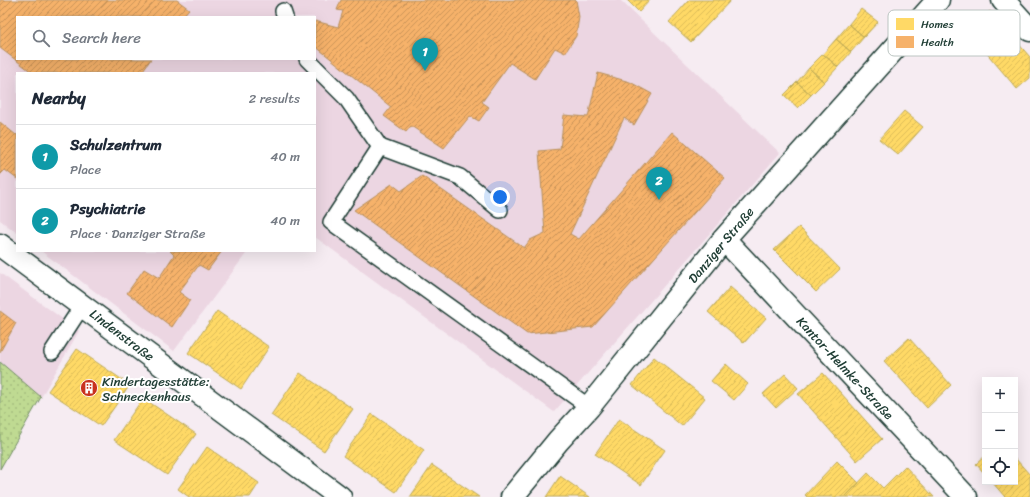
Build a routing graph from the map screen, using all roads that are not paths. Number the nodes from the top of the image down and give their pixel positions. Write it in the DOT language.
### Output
graph roads {
  1 [pos="938,0"];
  2 [pos="1003,0"];
  3 [pos="929,10"];
  4 [pos="1012,10"];
  5 [pos="1020,19"];
  6 [pos="1030,30"];
  7 [pos="888,56"];
  8 [pos="308,60"];
  9 [pos="380,147"];
  10 [pos="500,210"];
  11 [pos="724,239"];
  12 [pos="0,245"];
  13 [pos="82,306"];
  14 [pos="52,352"];
  15 [pos="589,407"];
  16 [pos="340,497"];
  17 [pos="512,497"];
  18 [pos="966,497"];
  1 -- 3 [label="street, Danziger Straße"];
  2 -- 4 [label="street"];
  5 -- 6 [label="street"];
  7 -- 11 [label="street, Danziger Straße"];
  8 -- 9 [label="lane"];
  9 -- 10 [label="lane"];
  9 -- 15 [label="lane"];
  11 -- 15 [label="street, Danziger Straße"];
  11 -- 18 [label="street, Kantor-Helmke-Straße"];
  12 -- 13 [label="street, Lindenstraße"];
  13 -- 14 [label="lane"];
  13 -- 16 [label="street, Lindenstraße"];
  15 -- 17 [label="street, Danziger Straße"];
}
